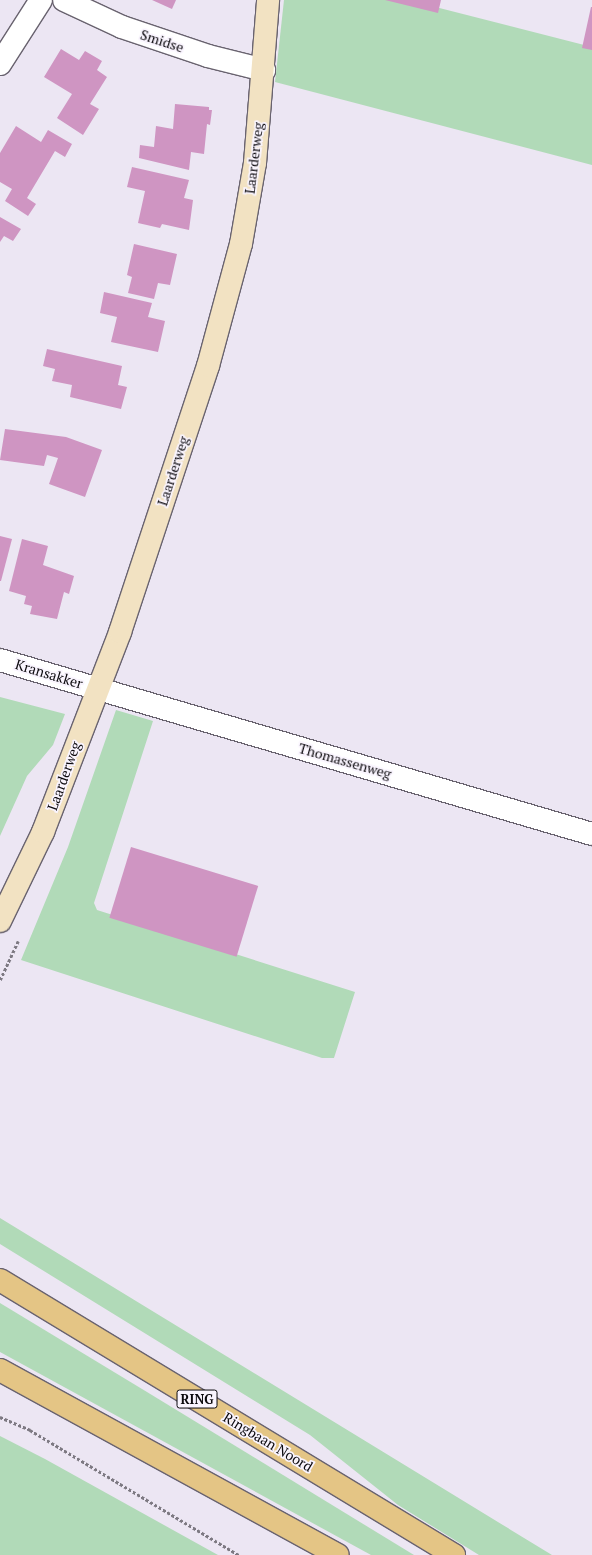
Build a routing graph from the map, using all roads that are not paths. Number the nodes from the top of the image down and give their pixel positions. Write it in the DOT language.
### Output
graph roads {
  1 [pos="41,0"];
  2 [pos="64,0"];
  3 [pos="268,0"];
  4 [pos="0,64"];
  5 [pos="264,70"];
  6 [pos="0,660"];
  7 [pos="98,688"];
  8 [pos="592,834"];
  9 [pos="0,921"];
  10 [pos="0,1280"];
  11 [pos="0,1370"];
  12 [pos="338,1555"];
  13 [pos="454,1555"];
  1 -- 4 [label="street"];
  2 -- 5 [label="street, Smidse"];
  3 -- 5 [label="street, Laarderweg"];
  5 -- 7 [label="street, Laarderweg"];
  6 -- 7 [label="street, Kransakker"];
  7 -- 8 [label="street, Thomassenweg"];
  7 -- 9 [label="street, Laarderweg"];
  10 -- 13 [label="main road, Ringbaan Noord / RING"];
  11 -- 12 [label="main road"];
}
